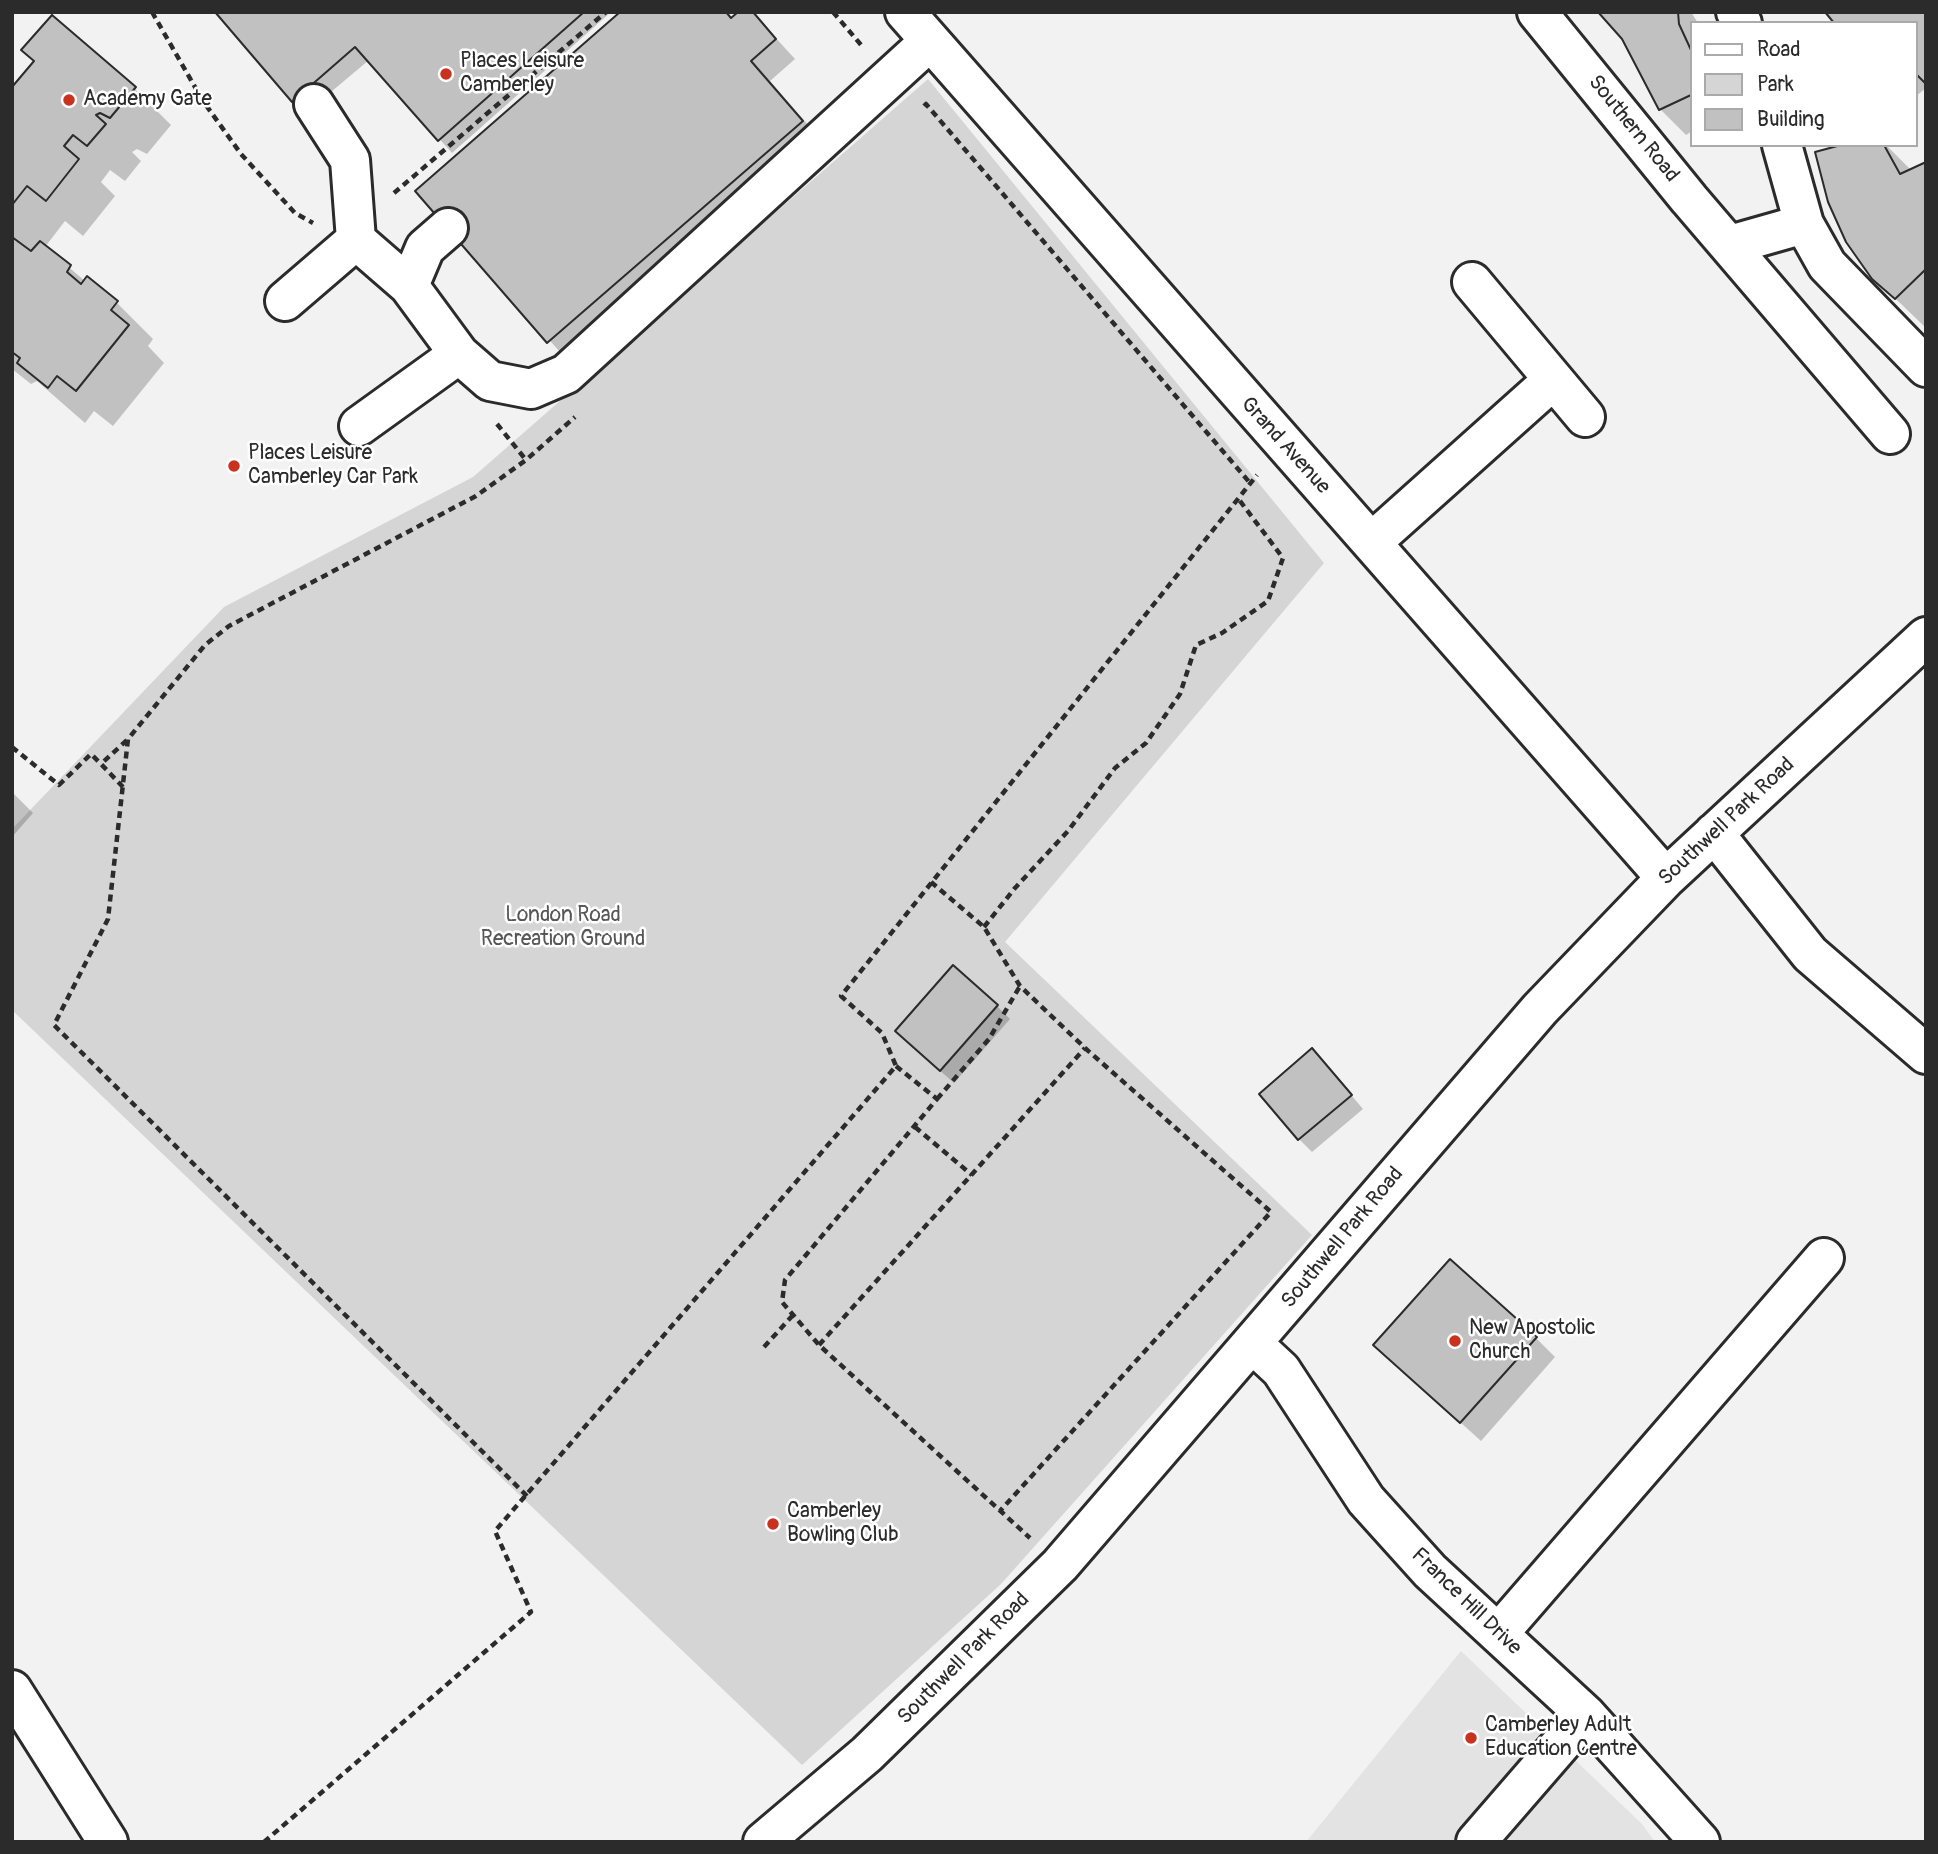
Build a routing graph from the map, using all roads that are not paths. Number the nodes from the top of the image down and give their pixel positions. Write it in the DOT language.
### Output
graph roads {
  1 [pos="905,12"];
  2 [pos="1537,12"];
  3 [pos="930,41"];
  4 [pos="314,104"];
  5 [pos="1783,147"];
  6 [pos="1804,224"];
  7 [pos="456,238"];
  8 [pos="356,240"];
  9 [pos="1730,245"];
  10 [pos="1472,282"];
  11 [pos="415,294"];
  12 [pos="285,301"];
  13 [pos="460,354"];
  14 [pos="1926,367"];
  15 [pos="1553,380"];
  16 [pos="1585,416"];
  17 [pos="359,426"];
  18 [pos="1890,434"];
  19 [pos="1372,542"];
  20 [pos="1926,636"];
  21 [pos="1714,833"];
  22 [pos="1666,878"];
  23 [pos="1926,1055"];
  24 [pos="1824,1258"];
  25 [pos="1253,1344"];
  26 [pos="1498,1634"];
  27 [pos="12,1690"];
  28 [pos="1586,1715"];
  29 [pos="108,1842"];
  30 [pos="764,1842"];
  31 [pos="1476,1842"];
  32 [pos="1700,1842"];
  1 -- 3 [label="street, Grand Avenue"];
  2 -- 9 [label="street, Southern Road"];
  3 -- 13 [label="street"];
  3 -- 19 [label="street, Grand Avenue"];
  4 -- 8 [label="street"];
  5 -- 6 [label="street"];
  6 -- 9 [label="street"];
  6 -- 14 [label="street"];
  7 -- 11 [label="street"];
  8 -- 11 [label="street"];
  8 -- 12 [label="street"];
  9 -- 18 [label="street, Southern Road"];
  10 -- 15 [label="street"];
  11 -- 13 [label="street"];
  13 -- 17 [label="street"];
  15 -- 16 [label="street"];
  15 -- 19 [label="street"];
  19 -- 22 [label="street, Grand Avenue"];
  20 -- 21 [label="street, Southwell Park Road"];
  21 -- 22 [label="street, Southwell Park Road"];
  21 -- 23 [label="street"];
  22 -- 25 [label="street, Southwell Park Road"];
  24 -- 26 [label="street"];
  25 -- 26 [label="street, France Hill Drive"];
  25 -- 30 [label="street, Southwell Park Road"];
  26 -- 28 [label="street, France Hill Drive"];
  27 -- 29 [label="street"];
  28 -- 31 [label="street"];
  28 -- 32 [label="street, France Hill Drive"];
}
